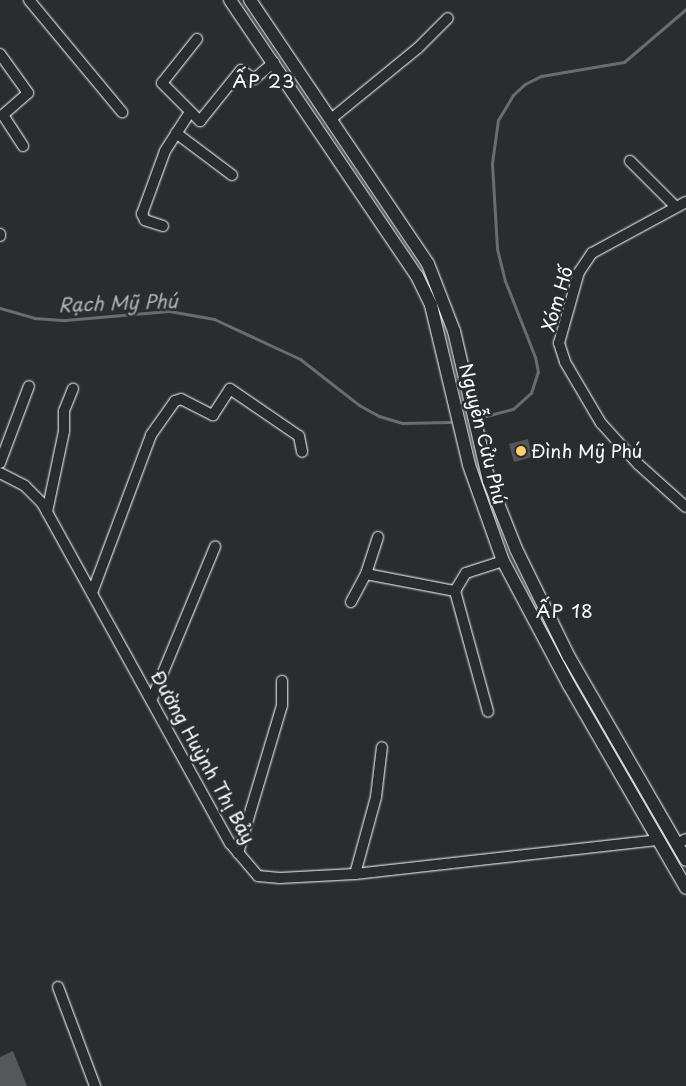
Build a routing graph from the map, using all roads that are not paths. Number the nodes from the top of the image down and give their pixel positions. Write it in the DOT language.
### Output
graph roads {
  1 [pos="30,0"];
  2 [pos="230,0"];
  3 [pos="250,0"];
  4 [pos="448,18"];
  5 [pos="197,39"];
  6 [pos="0,54"];
  7 [pos="274,62"];
  8 [pos="122,112"];
  9 [pos="190,112"];
  10 [pos="331,119"];
  11 [pos="176,132"];
  12 [pos="23,146"];
  13 [pos="630,162"];
  14 [pos="232,175"];
  15 [pos="686,202"];
  16 [pos="676,207"];
  17 [pos="163,226"];
  18 [pos="29,386"];
  19 [pos="73,389"];
  20 [pos="302,452"];
  21 [pos="0,463"];
  22 [pos="0,473"];
  23 [pos="686,507"];
  24 [pos="47,512"];
  25 [pos="378,537"];
  26 [pos="215,548"];
  27 [pos="503,562"];
  28 [pos="366,574"];
  29 [pos="455,592"];
  30 [pos="92,593"];
  31 [pos="351,602"];
  32 [pos="282,681"];
  33 [pos="152,700"];
  34 [pos="488,712"];
  35 [pos="382,747"];
  36 [pos="658,840"];
  37 [pos="681,842"];
  38 [pos="238,853"];
  39 [pos="686,860"];
  40 [pos="355,874"];
  41 [pos="686,888"];
  42 [pos="58,987"];
  43 [pos="95,1086"];
  1 -- 8 [label="street"];
  2 -- 7 [label="main road, Nguyễn Cửu Phú"];
  3 -- 10 [label="main road, Nguyễn Cửu Phú"];
  4 -- 10 [label="street"];
  5 -- 9 [label="street"];
  6 -- 12 [label="street"];
  7 -- 9 [label="street"];
  7 -- 27 [label="main road, Nguyễn Cửu Phú"];
  9 -- 11 [label="street"];
  10 -- 37 [label="main road, Nguyễn Cửu Phú"];
  11 -- 14 [label="street"];
  11 -- 17 [label="street"];
  13 -- 16 [label="street"];
  15 -- 16 [label="street, Xóm Hố"];
  16 -- 23 [label="street, Xóm Hố"];
  18 -- 21 [label="street"];
  19 -- 24 [label="street"];
  20 -- 30 [label="street"];
  22 -- 24 [label="street, Đường Huỳnh Thị Bảy"];
  24 -- 30 [label="street, Đường Huỳnh Thị Bảy"];
  25 -- 28 [label="street"];
  26 -- 33 [label="street"];
  27 -- 29 [label="street"];
  27 -- 36 [label="main road, Nguyễn Cửu Phú"];
  28 -- 29 [label="street"];
  28 -- 31 [label="street"];
  29 -- 34 [label="street"];
  30 -- 33 [label="street, Đường Huỳnh Thị Bảy"];
  32 -- 38 [label="street"];
  33 -- 38 [label="street, Đường Huỳnh Thị Bảy"];
  35 -- 40 [label="street"];
  36 -- 37 [label="main road"];
  36 -- 40 [label="street, Đường Huỳnh Thị Bảy"];
  36 -- 41 [label="main road, Nguyễn Cửu Phú"];
  37 -- 39 [label="main road, Nguyễn Cửu Phú"];
  38 -- 40 [label="street, Đường Huỳnh Thị Bảy"];
  42 -- 43 [label="street"];
}
